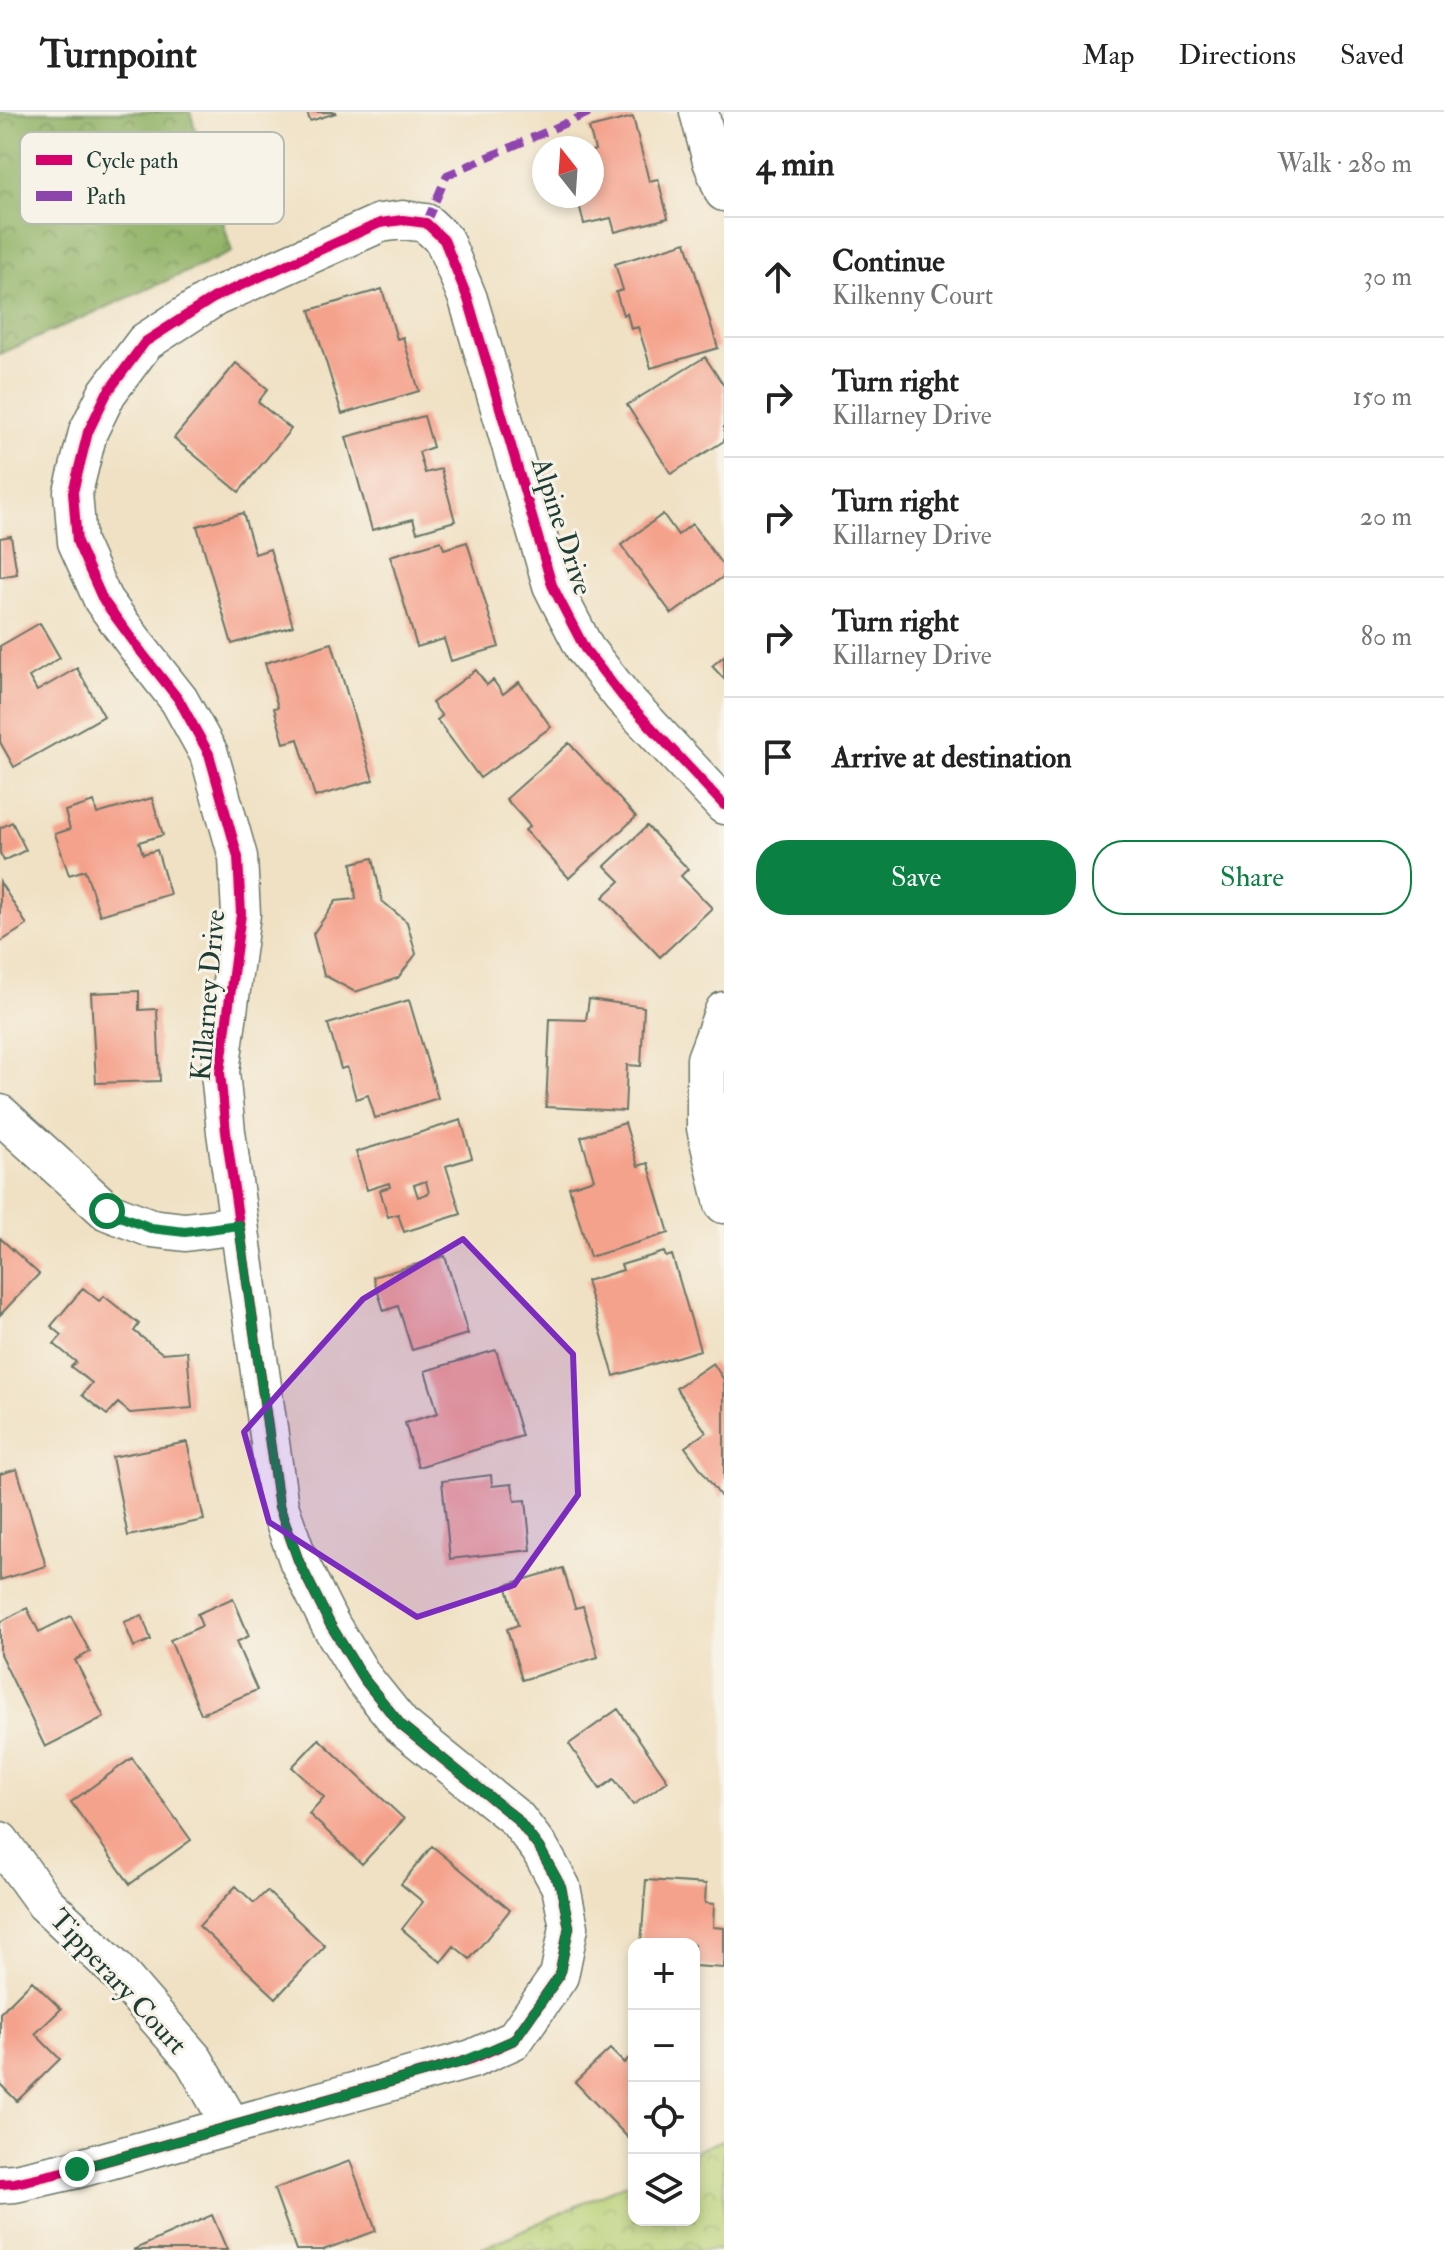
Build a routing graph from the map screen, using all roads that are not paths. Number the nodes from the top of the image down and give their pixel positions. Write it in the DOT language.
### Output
graph roads {
  1 [pos="699,112"];
  2 [pos="724,192"];
  3 [pos="426,223"];
  4 [pos="724,805"];
  5 [pos="724,1011"];
  6 [pos="0,1114"];
  7 [pos="724,1204"];
  8 [pos="239,1225"];
  9 [pos="0,1841"];
  10 [pos="231,2125"];
  11 [pos="0,2184"];
  1 -- 2 [label="street"];
  3 -- 4 [label="street, Alpine Drive"];
  3 -- 8 [label="street, Killarney Drive"];
  5 -- 7 [label="street"];
  6 -- 8 [label="street"];
  8 -- 10 [label="street, Killarney Drive"];
  9 -- 10 [label="street, Tipperary Court"];
  10 -- 11 [label="street, Killarney Drive"];
}
